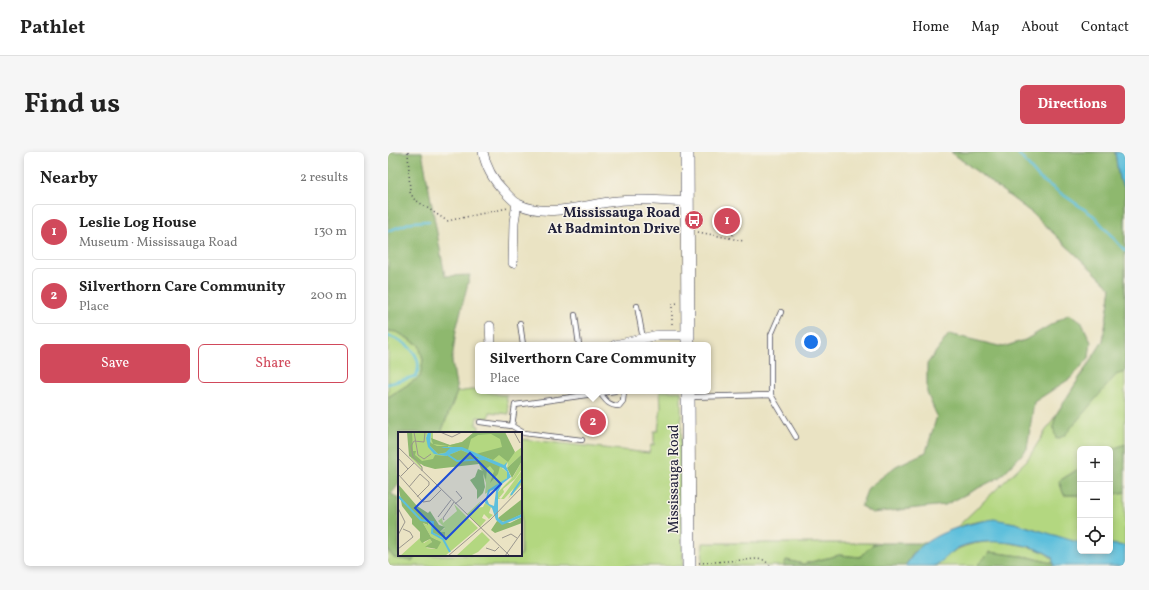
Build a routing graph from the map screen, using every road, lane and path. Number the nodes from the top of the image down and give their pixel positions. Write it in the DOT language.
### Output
graph roads {
  1 [pos="408,152"];
  2 [pos="483,152"];
  3 [pos="687,152"];
  4 [pos="687,202"];
  5 [pos="517,205"];
  6 [pos="732,225"];
  7 [pos="695,232"];
  8 [pos="730,239"];
  9 [pos="744,241"];
  10 [pos="513,263"];
  11 [pos="682,303"];
  12 [pos="637,306"];
  13 [pos="781,312"];
  14 [pos="575,315"];
  15 [pos="520,323"];
  16 [pos="490,326"];
  17 [pos="672,330"];
  18 [pos="688,340"];
  19 [pos="639,341"];
  20 [pos="491,342"];
  21 [pos="523,342"];
  22 [pos="579,342"];
  23 [pos="593,394"];
  24 [pos="601,394"];
  25 [pos="624,394"];
  26 [pos="688,394"];
  27 [pos="772,395"];
  28 [pos="480,422"];
  29 [pos="512,426"];
  30 [pos="796,437"];
  31 [pos="582,440"];
  32 [pos="689,565"];
  33 [pos="771,566"];
  1 -- 5 [label="path"];
  2 -- 5 [label="street"];
  3 -- 4 [label="main road"];
  4 -- 5 [label="street"];
  4 -- 18 [label="main road"];
  5 -- 10 [label="street"];
  6 -- 8 [label="path"];
  7 -- 8 [label="path"];
  8 -- 9 [label="path"];
  11 -- 17 [label="path"];
  12 -- 19 [label="lane"];
  13 -- 27 [label="lane"];
  14 -- 22 [label="lane"];
  15 -- 21 [label="lane"];
  16 -- 20 [label="street"];
  18 -- 19 [label="street"];
  23 -- 29 [label="lane"];
  24 -- 25 [label="lane"];
  26 -- 27 [label="lane"];
  26 -- 32 [label="main road, Mississauga Road"];
  27 -- 30 [label="lane"];
  28 -- 29 [label="lane"];
  29 -- 31 [label="lane"];
  32 -- 33 [label="path"];
}
